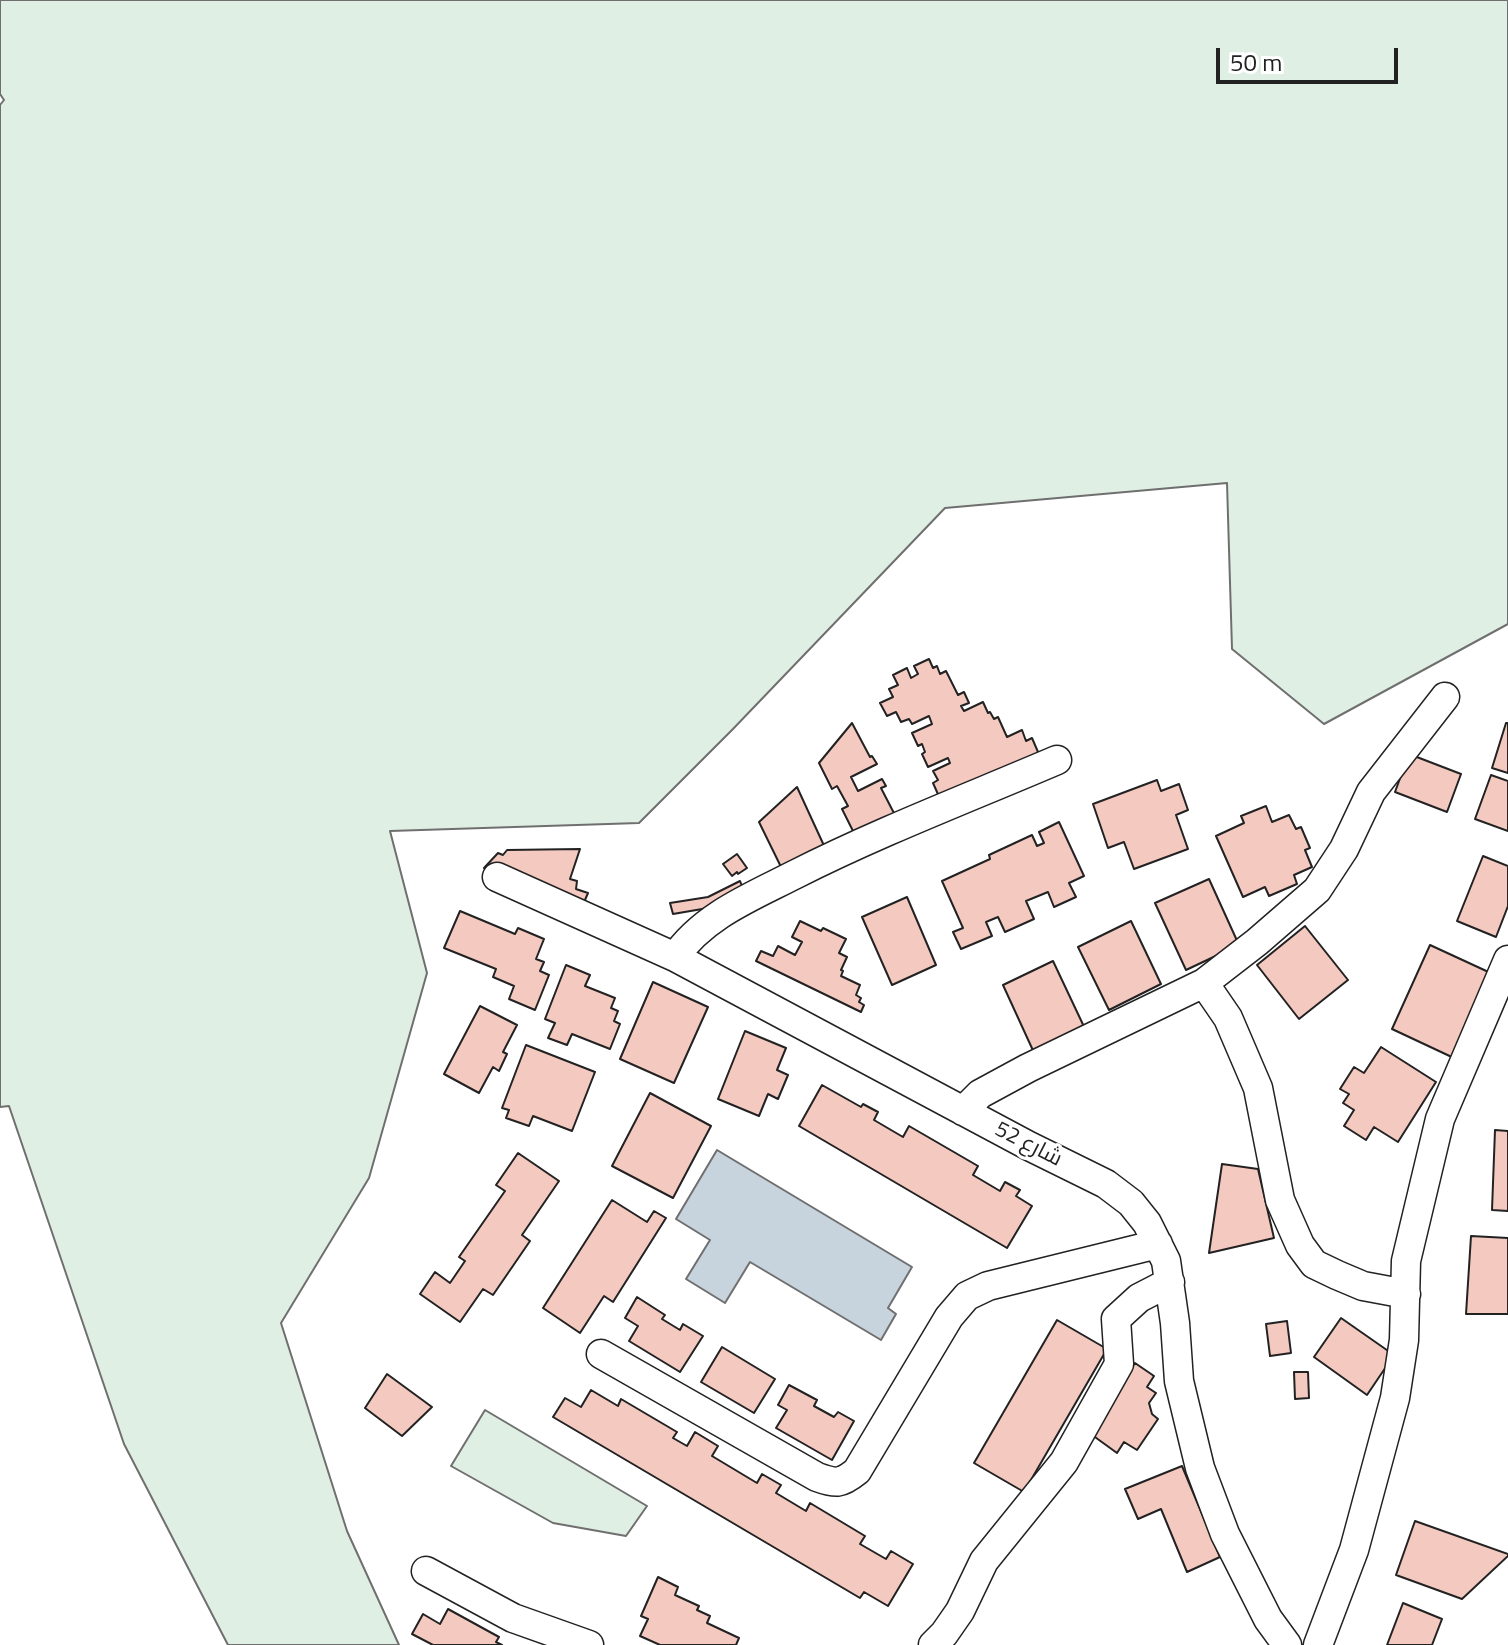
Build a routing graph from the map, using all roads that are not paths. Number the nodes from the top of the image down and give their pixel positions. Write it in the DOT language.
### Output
graph roads {
  1 [pos="1445,697"];
  2 [pos="1057,760"];
  3 [pos="497,877"];
  4 [pos="675,957"];
  5 [pos="1508,960"];
  6 [pos="1204,983"];
  7 [pos="963,1111"];
  8 [pos="1158,1244"];
  9 [pos="1170,1282"];
  10 [pos="1406,1294"];
  11 [pos="601,1354"];
  12 [pos="426,1571"];
  13 [pos="589,1645"];
  14 [pos="933,1645"];
  15 [pos="1287,1645"];
  16 [pos="1318,1645"];
  1 -- 6 [label="street"];
  2 -- 4 [label="street"];
  3 -- 4 [label="street, شارع 52"];
  4 -- 7 [label="street, شارع 52"];
  5 -- 10 [label="street"];
  6 -- 7 [label="street"];
  6 -- 10 [label="street"];
  7 -- 8 [label="street, شارع 52"];
  8 -- 9 [label="street, شارع 52"];
  8 -- 11 [label="street"];
  9 -- 14 [label="street"];
  9 -- 15 [label="street, شارع 52"];
  10 -- 16 [label="street"];
  12 -- 13 [label="street"];
}
